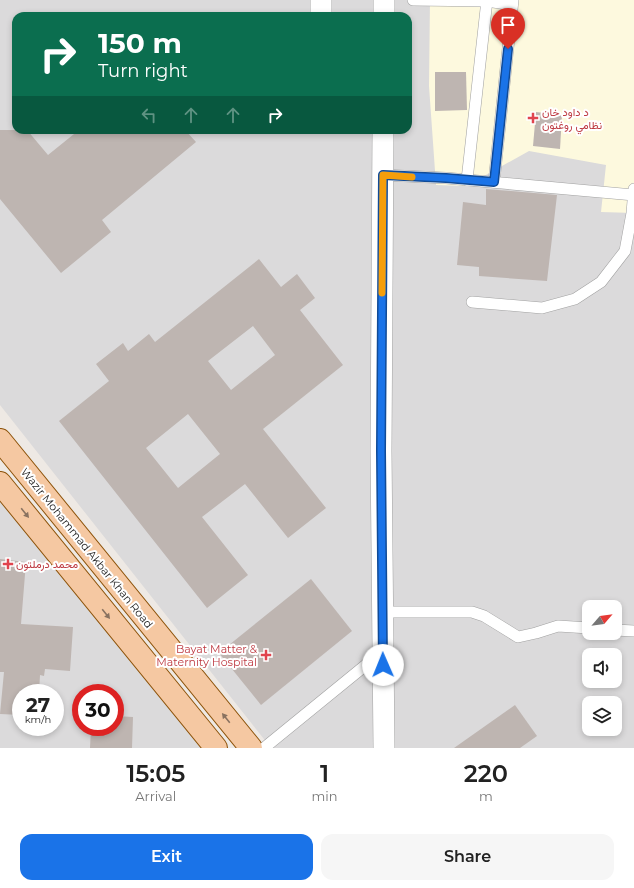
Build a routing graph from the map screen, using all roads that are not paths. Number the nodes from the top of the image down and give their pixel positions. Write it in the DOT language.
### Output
graph roads {
  1 [pos="321,0"];
  2 [pos="384,0"];
  3 [pos="413,0"];
  4 [pos="487,0"];
  5 [pos="513,2"];
  6 [pos="321,12"];
  7 [pos="384,12"];
  8 [pos="383,134"];
  9 [pos="383,175"];
  10 [pos="467,180"];
  11 [pos="494,182"];
  12 [pos="634,193"];
  13 [pos="472,302"];
  14 [pos="0,440"];
  15 [pos="0,483"];
  16 [pos="383,612"];
  17 [pos="582,628"];
  18 [pos="622,630"];
  19 [pos="634,631"];
  20 [pos="383,651"];
  21 [pos="216,748"];
  22 [pos="251,748"];
  23 [pos="264,748"];
  24 [pos="384,748"];
  1 -- 6 [label="street"];
  2 -- 7 [label="street"];
  3 -- 4 [label="lane"];
  4 -- 5 [label="lane"];
  4 -- 10 [label="lane"];
  5 -- 11 [label="lane"];
  8 -- 9 [label="street"];
  9 -- 10 [label="lane"];
  9 -- 16 [label="street"];
  10 -- 11 [label="lane"];
  11 -- 12 [label="lane"];
  12 -- 13 [label="lane"];
  22 -- 14 [label="main road, Wazir Mohammad Akbar Khan Road, one-way"];
  15 -- 21 [label="main road, one-way"];
  16 -- 17 [label="lane"];
  16 -- 20 [label="street"];
  18 -- 19 [label="lane"];
  20 -- 23 [label="lane"];
  20 -- 24 [label="street"];
}
